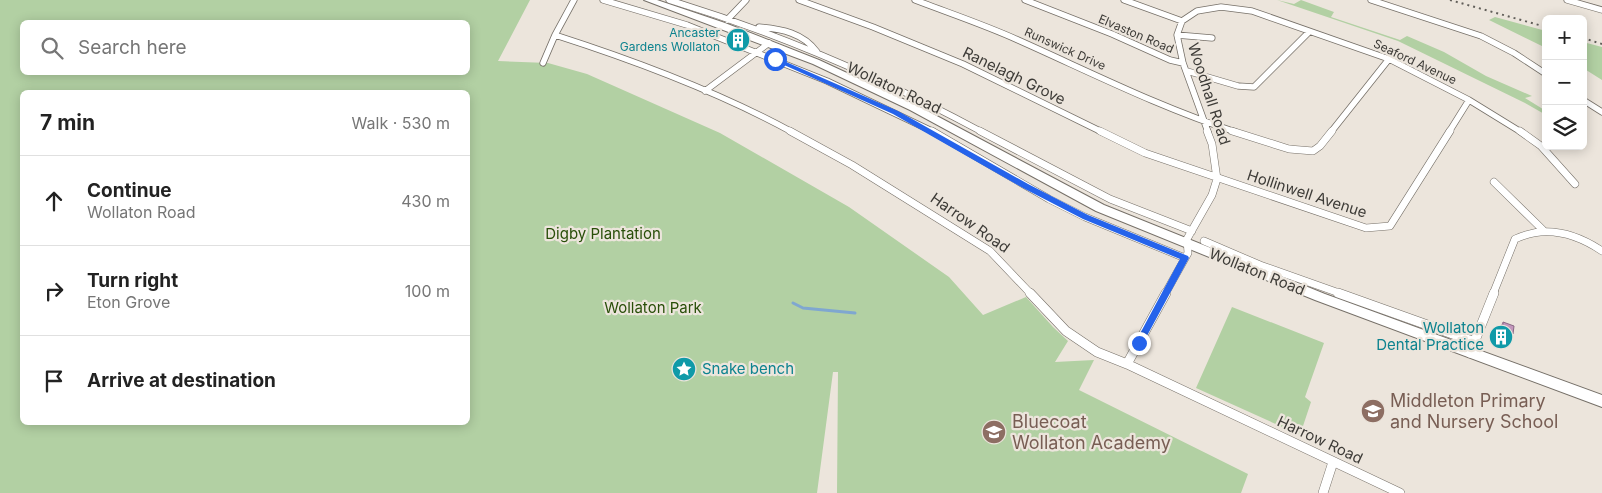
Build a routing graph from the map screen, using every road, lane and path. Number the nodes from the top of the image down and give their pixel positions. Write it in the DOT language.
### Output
graph roads {
  1 [pos="574,0"];
  2 [pos="603,0"];
  3 [pos="648,0"];
  4 [pos="669,0"];
  5 [pos="746,0"];
  6 [pos="799,0"];
  7 [pos="915,0"];
  8 [pos="1025,0"];
  9 [pos="1124,0"];
  10 [pos="1215,0"];
  11 [pos="1371,0"];
  12 [pos="1567,0"];
  13 [pos="1221,7"];
  14 [pos="1602,10"];
  15 [pos="725,22"];
  16 [pos="1182,22"];
  17 [pos="1309,32"];
  18 [pos="555,35"];
  19 [pos="1177,35"];
  20 [pos="1212,38"];
  21 [pos="769,43"];
  22 [pos="758,52"];
  23 [pos="1389,59"];
  24 [pos="543,63"];
  25 [pos="1183,64"];
  26 [pos="1187,71"];
  27 [pos="1542,71"];
  28 [pos="705,90"];
  29 [pos="1469,100"];
  30 [pos="1587,103"];
  31 [pos="1602,112"];
  32 [pos="1204,122"];
  33 [pos="1217,179"];
  34 [pos="1494,182"];
  35 [pos="1576,184"];
  36 [pos="1543,230"];
  37 [pos="1190,238"];
  38 [pos="1204,241"];
  39 [pos="1602,251"];
  40 [pos="1185,258"];
  41 [pos="1473,348"];
  42 [pos="1127,364"];
  43 [pos="1602,401"];
  44 [pos="1333,462"];
  45 [pos="1323,493"];
  46 [pos="1400,493"];
  1 -- 18 [label="street"];
  2 -- 22 [label="street, Wollaton Road"];
  3 -- 15 [label="main road, Wollaton Road"];
  4 -- 15 [label="street, Wollaton Road"];
  5 -- 15 [label="street"];
  6 -- 33 [label="street, Ranelagh Grove"];
  7 -- 32 [label="street, Runswick Drive"];
  8 -- 25 [label="street, Elvaston Road"];
  9 -- 16 [label="street"];
  10 -- 13 [label="street"];
  11 -- 27 [label="street"];
  12 -- 14 [label="street"];
  13 -- 16 [label="street"];
  13 -- 17 [label="street, Seaford Avenue"];
  15 -- 21 [label="main road, Wollaton Road"];
  15 -- 37 [label="street, Wollaton Road"];
  16 -- 19 [label="street, Woodhall Road"];
  17 -- 23 [label="street, Seaford Avenue"];
  17 -- 26 [label="street"];
  18 -- 24 [label="street"];
  18 -- 28 [label="street, Harrow Road"];
  19 -- 20 [label="street, Woodhall Road"];
  19 -- 25 [label="street, Woodhall Road"];
  21 -- 22 [label="street"];
  21 -- 37 [label="main road, Wollaton Road"];
  22 -- 28 [label="street"];
  22 -- 40 [label="street, Wollaton Road"];
  23 -- 29 [label="street, Seaford Avenue"];
  23 -- 32 [label="street, Runswick Drive"];
  25 -- 26 [label="street, Woodhall Road"];
  26 -- 32 [label="street, Woodhall Road"];
  28 -- 42 [label="street, Harrow Road"];
  29 -- 33 [label="street, Hollinwell Avenue"];
  29 -- 35 [label="street, Seaford Avenue"];
  30 -- 31 [label="street"];
  32 -- 33 [label="street, Woodhall Road"];
  33 -- 37 [label="street, Woodhall Road"];
  34 -- 36 [label="street"];
  36 -- 39 [label="street"];
  36 -- 41 [label="street"];
  37 -- 40 [label="street, Woodhall Road"];
  37 -- 41 [label="main road, Wollaton Road"];
  38 -- 41 [label="street, Wollaton Road"];
  40 -- 42 [label="street, Woodhall Road"];
  41 -- 43 [label="main road, Wollaton Road"];
  42 -- 44 [label="street, Harrow Road"];
  44 -- 45 [label="street"];
  44 -- 46 [label="street, Harrow Road"];
}
